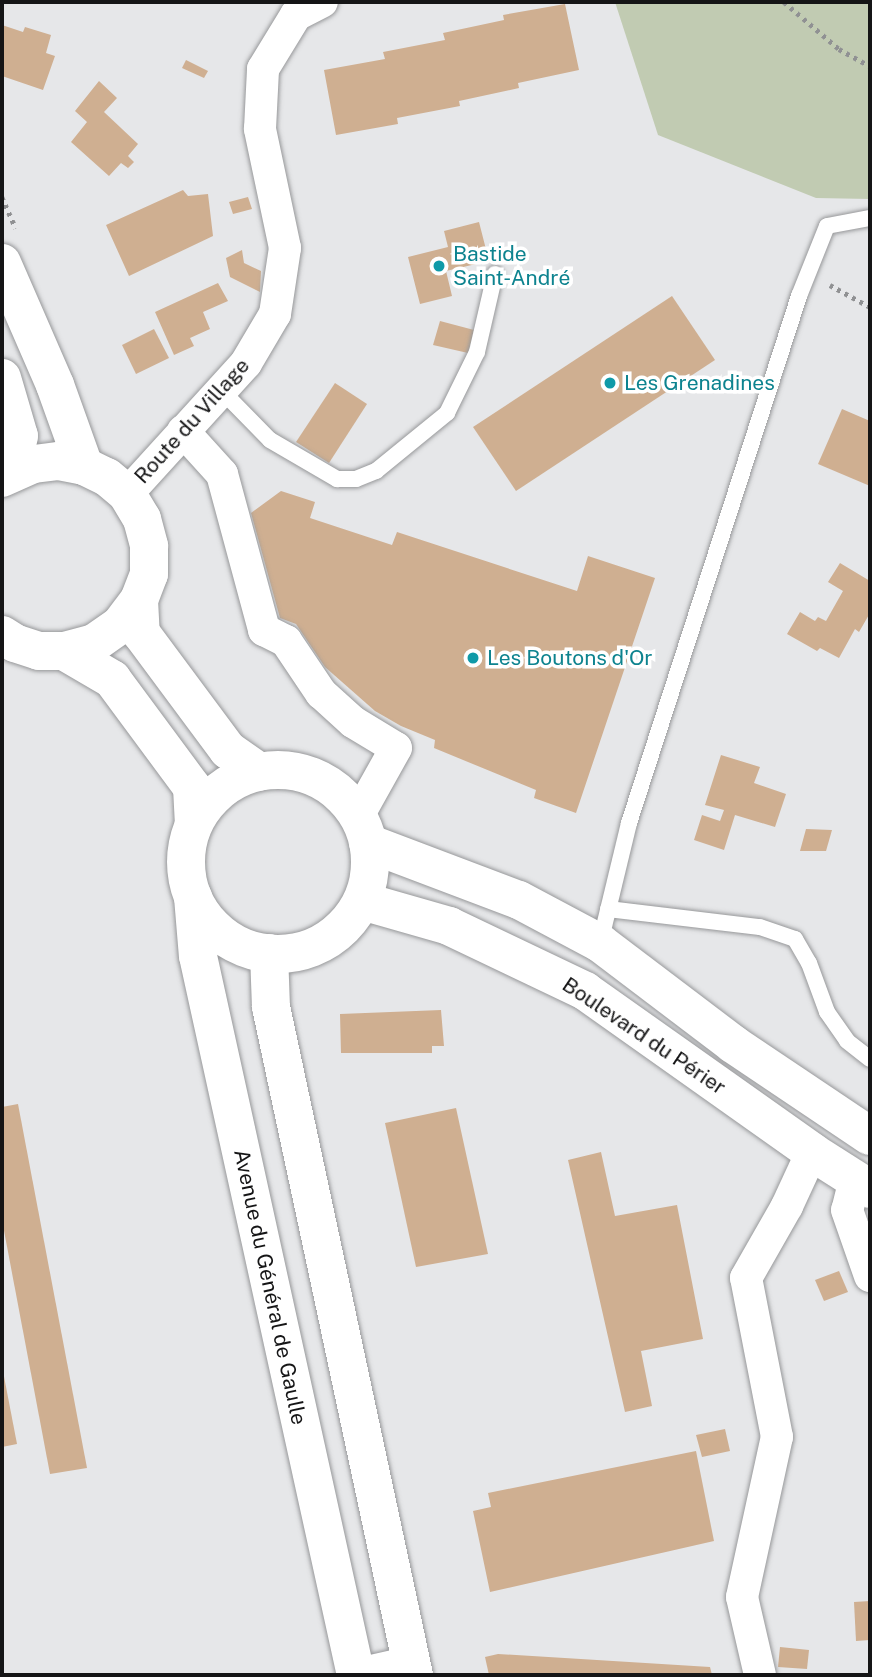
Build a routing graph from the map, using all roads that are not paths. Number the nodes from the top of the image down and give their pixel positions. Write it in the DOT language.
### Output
graph roads {
  1 [pos="322,2"];
  2 [pos="870,218"];
  3 [pos="2,263"];
  4 [pos="495,274"];
  5 [pos="2,378"];
  6 [pos="221,390"];
  7 [pos="183,431"];
  8 [pos="84,466"];
  9 [pos="6,475"];
  10 [pos="127,494"];
  11 [pos="139,600"];
  12 [pos="2,635"];
  13 [pos="64,651"];
  14 [pos="259,772"];
  15 [pos="194,823"];
  16 [pos="363,829"];
  17 [pos="193,897"];
  18 [pos="362,901"];
  19 [pos="604,926"];
  20 [pos="270,953"];
  21 [pos="870,1059"];
  22 [pos="870,1136"];
  23 [pos="812,1152"];
  24 [pos="862,1184"];
  25 [pos="870,1276"];
  26 [pos="412,1669"];
  27 [pos="355,1675"];
  28 [pos="760,1675"];
  1 -- 6 [label="street, Route du Village"];
  2 -- 19 [label="lane"];
  3 -- 8 [label="main road"];
  4 -- 6 [label="lane"];
  5 -- 9 [label="main road"];
  6 -- 7 [label="street, Route du Village"];
  7 -- 10 [label="street, Route du Village"];
  7 -- 16 [label="street"];
  8 -- 9 [label="main road"];
  8 -- 10 [label="main road"];
  10 -- 11 [label="main road"];
  11 -- 13 [label="main road"];
  11 -- 14 [label="main road"];
  12 -- 13 [label="main road"];
  13 -- 15 [label="main road"];
  14 -- 15 [label="main road"];
  14 -- 16 [label="main road"];
  15 -- 17 [label="main road"];
  16 -- 18 [label="main road"];
  16 -- 19 [label="main road, Boulevard du Périer"];
  17 -- 20 [label="main road"];
  17 -- 27 [label="main road, Avenue du Général de Gaulle"];
  18 -- 20 [label="main road"];
  18 -- 23 [label="main road, Boulevard du Périer"];
  19 -- 21 [label="lane"];
  19 -- 22 [label="main road, Boulevard du Périer"];
  20 -- 26 [label="main road"];
  23 -- 24 [label="main road, Boulevard du Périer"];
  23 -- 28 [label="street"];
  24 -- 25 [label="street"];
  26 -- 27 [label="street"];
}
